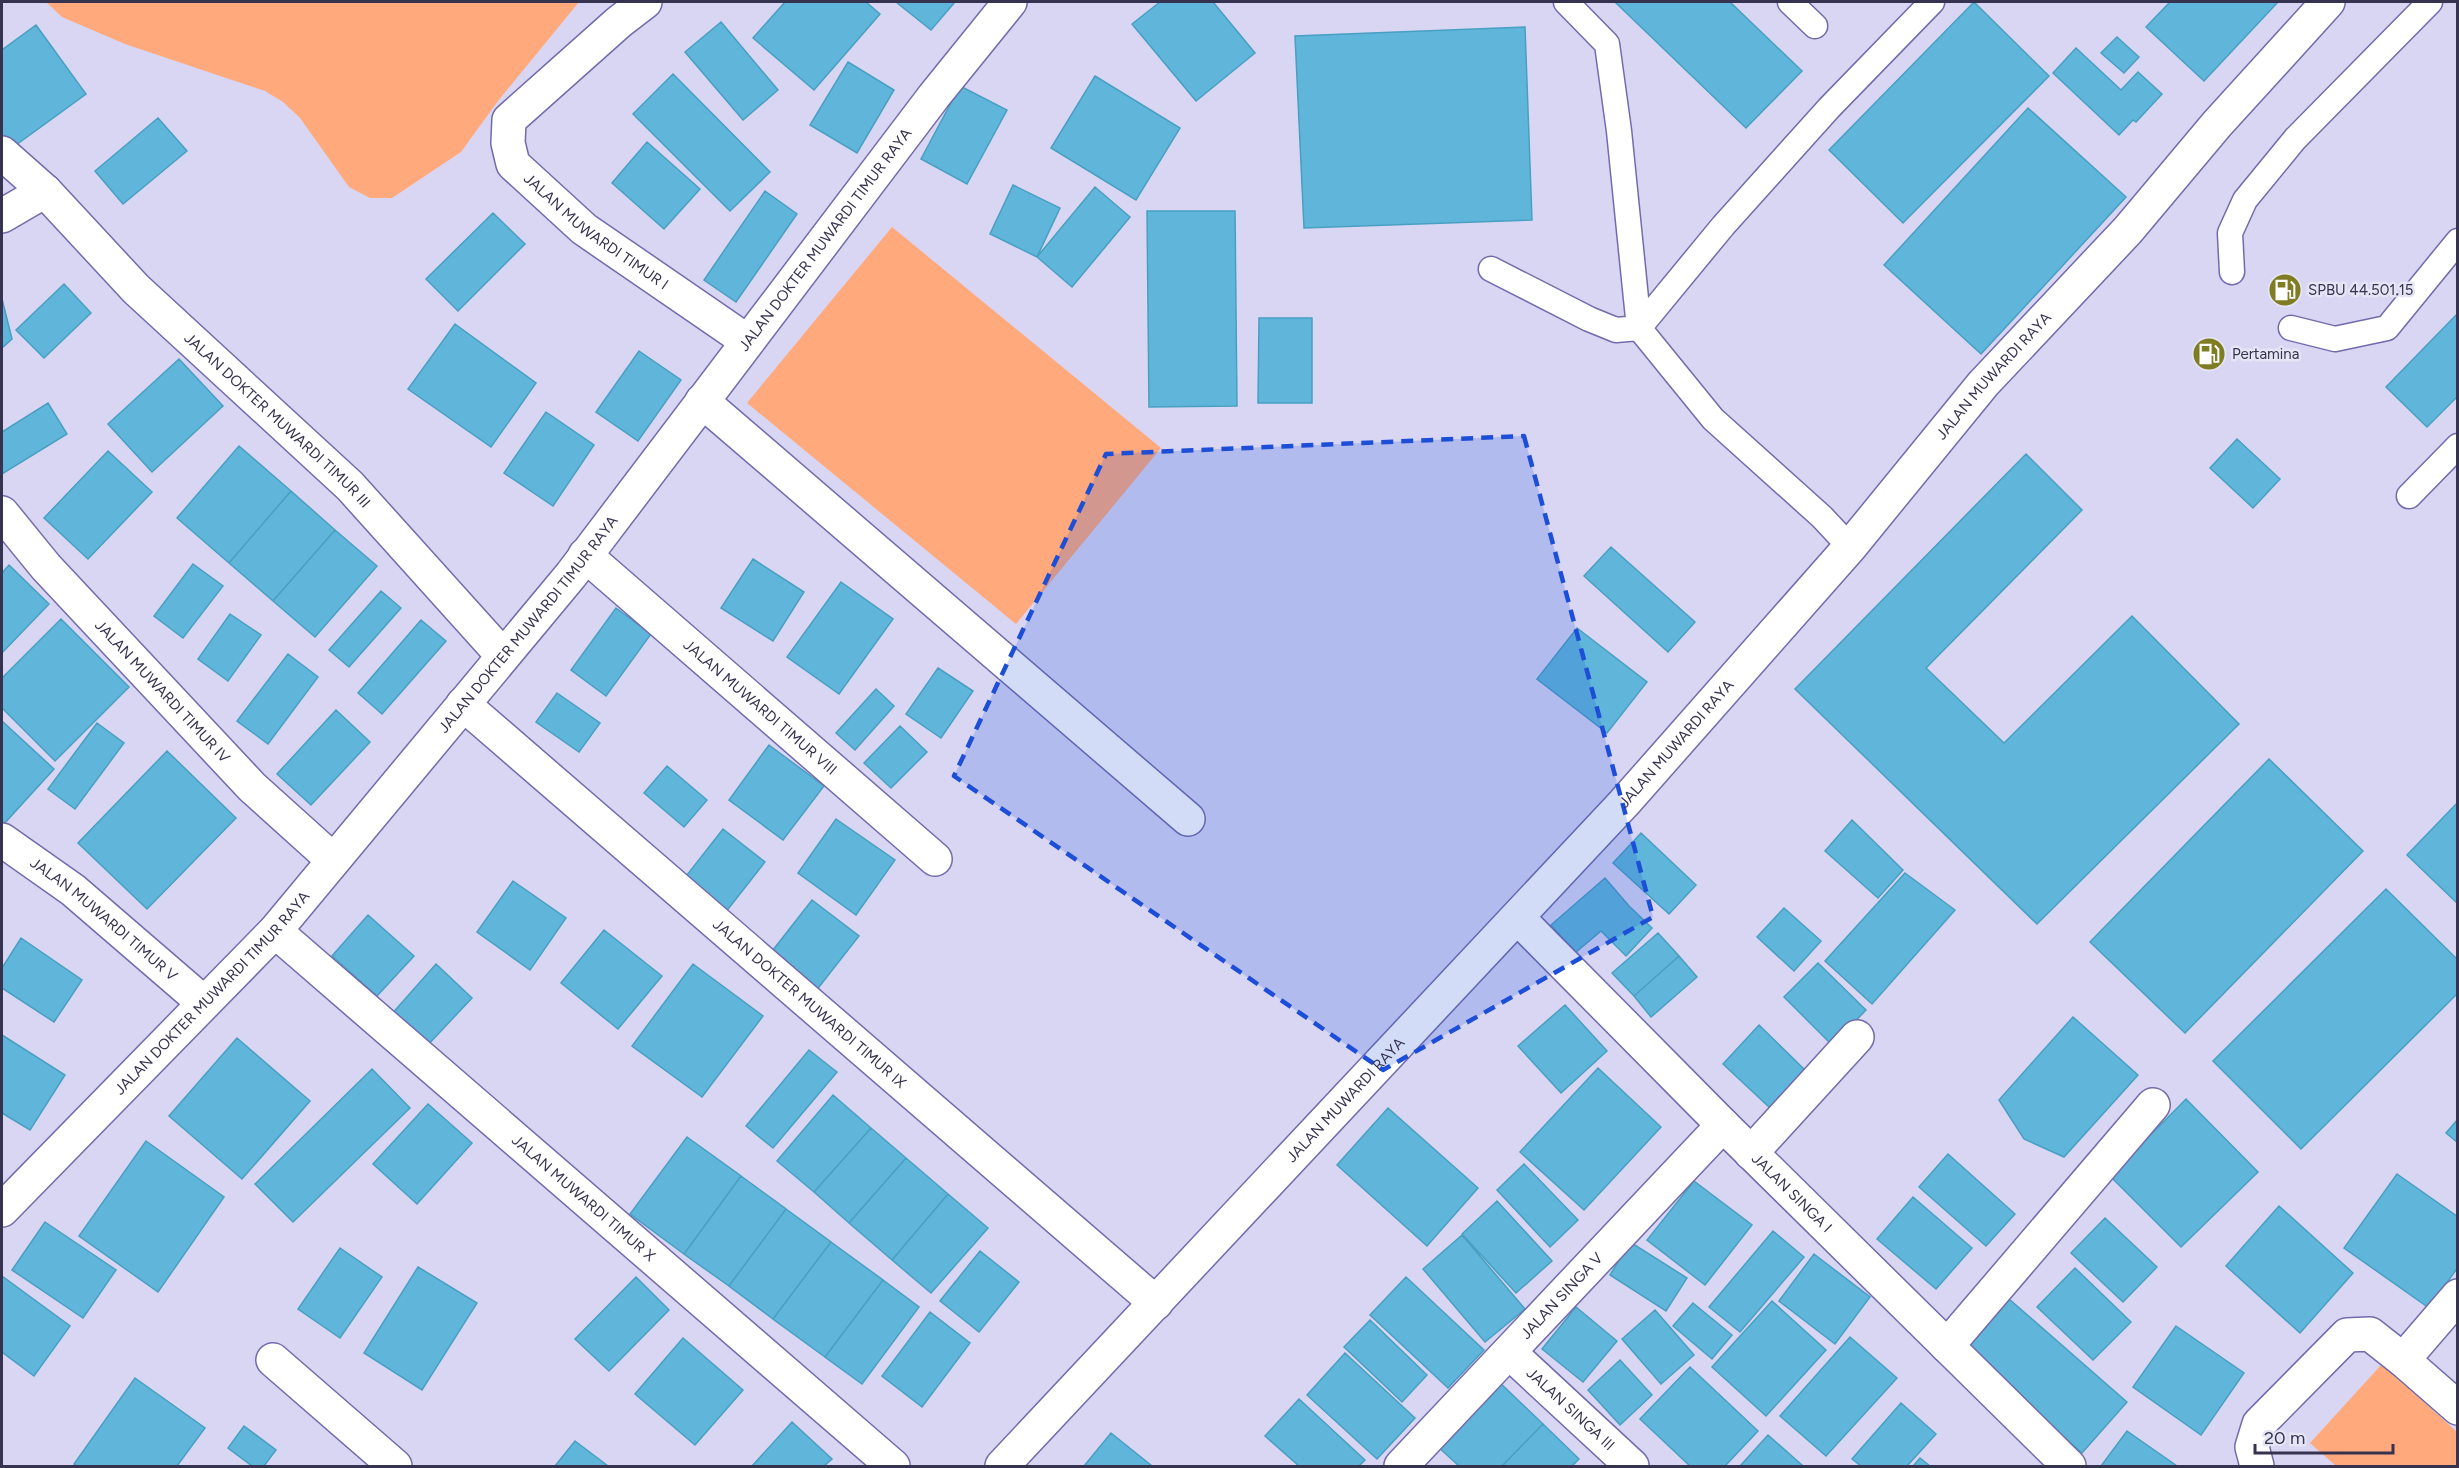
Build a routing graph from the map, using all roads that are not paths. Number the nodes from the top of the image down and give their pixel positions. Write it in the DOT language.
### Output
graph roads {
  1 [pos="645,2"];
  2 [pos="1010,2"];
  3 [pos="1566,2"];
  4 [pos="1790,2"];
  5 [pos="1932,2"];
  6 [pos="2328,2"];
  7 [pos="2430,2"];
  8 [pos="1815,26"];
  9 [pos="2,153"];
  10 [pos="45,191"];
  11 [pos="2,216"];
  12 [pos="2457,241"];
  13 [pos="1491,269"];
  14 [pos="2232,272"];
  15 [pos="1639,328"];
  16 [pos="2291,328"];
  17 [pos="747,341"];
  18 [pos="702,401"];
  19 [pos="2457,446"];
  20 [pos="2409,495"];
  21 [pos="2,513"];
  22 [pos="1850,547"];
  23 [pos="585,555"];
  24 [pos="504,656"];
  25 [pos="463,704"];
  26 [pos="1188,819"];
  27 [pos="2,840"];
  28 [pos="935,859"];
  29 [pos="333,860"];
  30 [pos="1518,918"];
  31 [pos="275,931"];
  32 [pos="204,1003"];
  33 [pos="1857,1037"];
  34 [pos="2153,1105"];
  35 [pos="1723,1125"];
  36 [pos="1751,1153"];
  37 [pos="5,1200"];
  38 [pos="2457,1296"];
  39 [pos="1156,1303"];
  40 [pos="1947,1346"];
  41 [pos="1509,1352"];
  42 [pos="273,1360"];
  43 [pos="2403,1360"];
  44 [pos="2457,1407"];
  45 [pos="395,1467"];
  46 [pos="893,1467"];
  47 [pos="1002,1467"];
  48 [pos="1401,1467"];
  49 [pos="1632,1467"];
  50 [pos="2069,1467"];
  51 [pos="2257,1467"];
  1 -- 17 [label="street, JALAN MUWARDI TIMUR I"];
  2 -- 17 [label="street, JALAN DOKTER MUWARDI TIMUR RAYA"];
  3 -- 15 [label="lane"];
  4 -- 8 [label="lane"];
  5 -- 15 [label="lane"];
  6 -- 22 [label="street, JALAN MUWARDI RAYA"];
  7 -- 14 [label="lane"];
  9 -- 10 [label="street, JALAN DOKTER MUWARDI TIMUR III"];
  10 -- 11 [label="street"];
  10 -- 24 [label="street, JALAN DOKTER MUWARDI TIMUR III"];
  12 -- 16 [label="lane"];
  13 -- 15 [label="lane"];
  15 -- 22 [label="lane"];
  17 -- 18 [label="street, JALAN DOKTER MUWARDI TIMUR RAYA"];
  18 -- 23 [label="street, JALAN DOKTER MUWARDI TIMUR RAYA"];
  18 -- 26 [label="street"];
  19 -- 20 [label="lane"];
  21 -- 29 [label="street, JALAN MUWARDI TIMUR IV"];
  22 -- 30 [label="street, JALAN MUWARDI RAYA"];
  23 -- 24 [label="street, JALAN DOKTER MUWARDI TIMUR RAYA"];
  23 -- 28 [label="street, JALAN MUWARDI TIMUR VIII"];
  24 -- 25 [label="street, JALAN DOKTER MUWARDI TIMUR RAYA"];
  25 -- 29 [label="street, JALAN DOKTER MUWARDI TIMUR RAYA"];
  25 -- 39 [label="street, JALAN DOKTER MUWARDI TIMUR IX"];
  27 -- 32 [label="street, JALAN MUWARDI TIMUR V"];
  29 -- 31 [label="street, JALAN DOKTER MUWARDI TIMUR RAYA"];
  30 -- 35 [label="street, JALAN SINGA I"];
  30 -- 39 [label="street, JALAN MUWARDI RAYA"];
  31 -- 32 [label="street, JALAN DOKTER MUWARDI TIMUR RAYA"];
  31 -- 46 [label="street, JALAN MUWARDI TIMUR X"];
  32 -- 37 [label="street, JALAN DOKTER MUWARDI TIMUR RAYA"];
  33 -- 36 [label="street"];
  34 -- 40 [label="street"];
  35 -- 36 [label="street, JALAN SINGA I"];
  35 -- 41 [label="street, JALAN SINGA V"];
  36 -- 40 [label="street, JALAN SINGA I"];
  38 -- 43 [label="street"];
  39 -- 47 [label="street, JALAN MUWARDI RAYA"];
  40 -- 50 [label="street, JALAN SINGA I"];
  41 -- 48 [label="street, JALAN SINGA V"];
  41 -- 49 [label="street, JALAN SINGA III"];
  42 -- 45 [label="street"];
  43 -- 44 [label="street"];
  43 -- 51 [label="street"];
}
